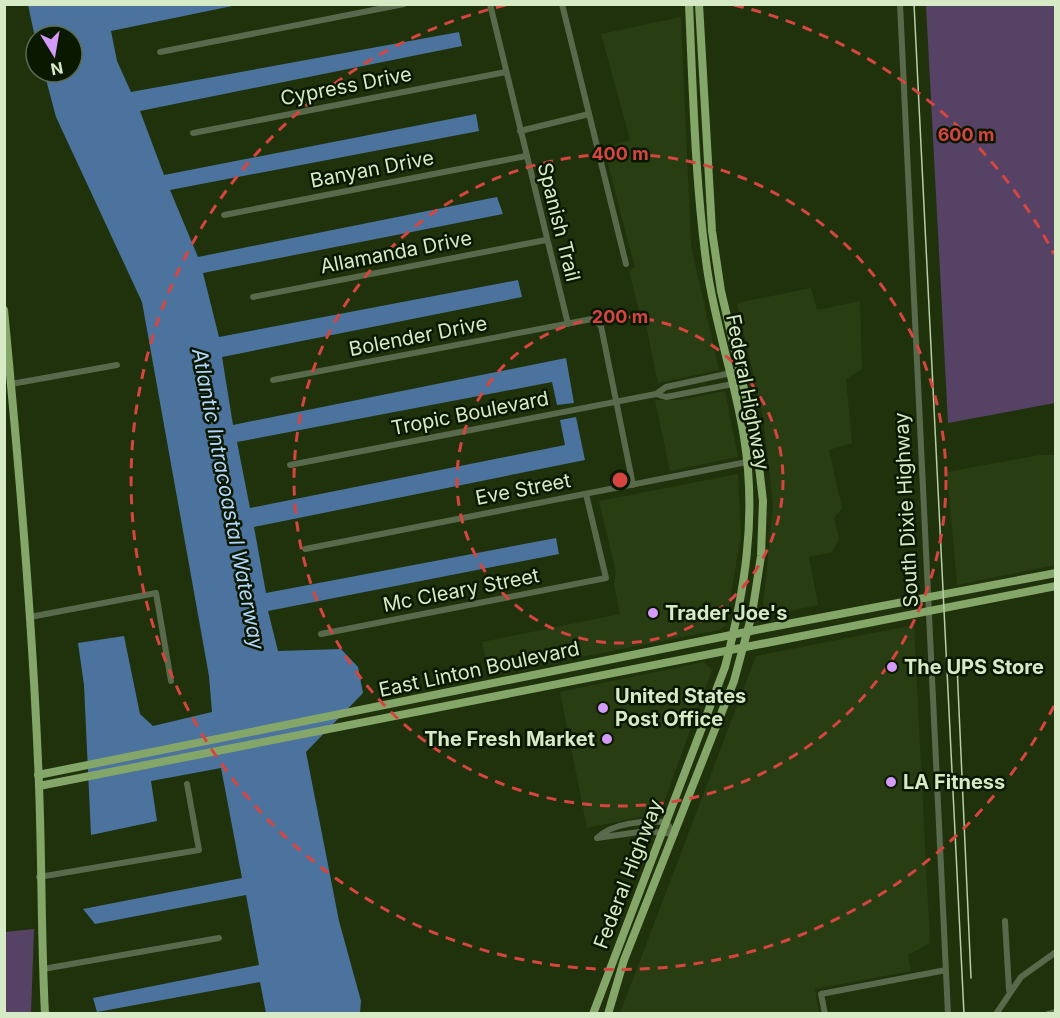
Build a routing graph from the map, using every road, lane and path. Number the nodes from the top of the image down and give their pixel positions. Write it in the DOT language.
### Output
graph roads {
  1 [pos="404,4"];
  2 [pos="490,4"];
  3 [pos="562,4"];
  4 [pos="689,4"];
  5 [pos="699,4"];
  6 [pos="900,4"];
  7 [pos="371,8"];
  8 [pos="160,52"];
  9 [pos="506,72"];
  10 [pos="589,114"];
  11 [pos="520,131"];
  12 [pos="193,133"];
  13 [pos="526,156"];
  14 [pos="224,215"];
  15 [pos="546,240"];
  16 [pos="705,250"];
  17 [pos="716,258"];
  18 [pos="626,264"];
  19 [pos="253,297"];
  20 [pos="4,310"];
  21 [pos="568,324"];
  22 [pos="117,365"];
  23 [pos="740,371"];
  24 [pos="731,374"];
  25 [pos="273,381"];
  26 [pos="743,382"];
  27 [pos="11,384"];
  28 [pos="733,384"];
  29 [pos="656,394"];
  30 [pos="616,401"];
  31 [pos="747,462"];
  32 [pos="290,465"];
  33 [pos="633,485"];
  34 [pos="586,494"];
  35 [pos="304,549"];
  36 [pos="1056,573"];
  37 [pos="1056,581"];
  38 [pos="1056,586"];
  39 [pos="1045,588"];
  40 [pos="927,598"];
  41 [pos="927,611"];
  42 [pos="853,612"];
  43 [pos="30,617"];
  44 [pos="842,627"];
  45 [pos="748,632"];
  46 [pos="321,634"];
  47 [pos="733,635"];
  48 [pos="744,647"];
  49 [pos="729,650"];
  50 [pos="546,672"];
  51 [pos="171,681"];
  52 [pos="549,685"];
  53 [pos="38,775"];
  54 [pos="187,784"];
  55 [pos="39,786"];
  56 [pos="666,822"];
  57 [pos="662,831"];
  58 [pos="675,834"];
  59 [pos="39,876"];
  60 [pos="1005,921"];
  61 [pos="219,938"];
  62 [pos="1056,952"];
  63 [pos="611,967"];
  64 [pos="43,969"];
  65 [pos="946,970"];
  66 [pos="615,989"];
  67 [pos="1009,991"];
  68 [pos="609,1011"];
  69 [pos="1056,1012"];
  70 [pos="45,1014"];
  71 [pos="593,1014"];
  72 [pos="825,1014"];
  73 [pos="948,1014"];
  74 [pos="996,1014"];
  75 [pos="1048,1014"];
  1 -- 7 [label="street"];
  2 -- 9 [label="street, Spanish Trail"];
  3 -- 10 [label="street"];
  4 -- 16 [label="main road, Federal Highway"];
  5 -- 17 [label="main road, Federal Highway"];
  6 -- 40 [label="street, South Dixie Highway"];
  7 -- 8 [label="street"];
  9 -- 11 [label="street, Spanish Trail"];
  9 -- 12 [label="street, Cypress Drive"];
  10 -- 11 [label="street"];
  10 -- 18 [label="street"];
  11 -- 13 [label="street, Spanish Trail"];
  13 -- 14 [label="street, Banyan Drive"];
  13 -- 15 [label="street, Spanish Trail"];
  15 -- 19 [label="street, Allamanda Drive"];
  15 -- 21 [label="street, Spanish Trail"];
  16 -- 17 [label="main road"];
  16 -- 24 [label="main road, Federal Highway"];
  17 -- 23 [label="main road, Federal Highway"];
  20 -- 27 [label="main road"];
  21 -- 25 [label="street, Bolender Drive"];
  21 -- 30 [label="street"];
  22 -- 27 [label="street"];
  23 -- 24 [label="street, Tropic Boulevard"];
  23 -- 26 [label="main road, Federal Highway"];
  24 -- 28 [label="main road, Federal Highway"];
  24 -- 29 [label="street, Tropic Boulevard"];
  26 -- 28 [label="street, Tropic Boulevard"];
  26 -- 45 [label="main road, Federal Highway"];
  27 -- 43 [label="main road"];
  28 -- 29 [label="street, Tropic Boulevard"];
  28 -- 31 [label="main road, Federal Highway"];
  29 -- 30 [label="street, Tropic Boulevard"];
  30 -- 32 [label="street, Tropic Boulevard"];
  30 -- 33 [label="street"];
  31 -- 33 [label="street, Eve Street"];
  31 -- 47 [label="main road, Federal Highway"];
  33 -- 34 [label="street, Eve Street"];
  34 -- 35 [label="street, Eve Street"];
  34 -- 46 [label="street, Mc Cleary Street"];
  36 -- 40 [label="main road, East Linton Boulevard"];
  37 -- 39 [label="main road"];
  38 -- 39 [label="main road, East Linton Boulevard"];
  39 -- 41 [label="main road, East Linton Boulevard"];
  40 -- 41 [label="street, South Dixie Highway"];
  40 -- 42 [label="main road, East Linton Boulevard"];
  41 -- 44 [label="main road, East Linton Boulevard"];
  41 -- 65 [label="street, South Dixie Highway"];
  42 -- 44 [label="main road"];
  42 -- 45 [label="main road, East Linton Boulevard"];
  43 -- 51 [label="street"];
  43 -- 53 [label="main road"];
  44 -- 48 [label="main road, East Linton Boulevard"];
  45 -- 47 [label="main road, East Linton Boulevard"];
  45 -- 48 [label="main road, Federal Highway"];
  47 -- 49 [label="main road, Federal Highway"];
  47 -- 50 [label="main road, East Linton Boulevard"];
  48 -- 49 [label="main road, East Linton Boulevard"];
  48 -- 58 [label="main road, Federal Highway"];
  49 -- 52 [label="main road, East Linton Boulevard"];
  49 -- 56 [label="main road, Federal Highway"];
  50 -- 52 [label="main road"];
  50 -- 53 [label="main road, East Linton Boulevard"];
  52 -- 55 [label="main road, East Linton Boulevard"];
  53 -- 55 [label="main road"];
  54 -- 59 [label="street"];
  55 -- 59 [label="main road"];
  56 -- 57 [label="main road, Federal Highway"];
  56 -- 57 [label="street"];
  56 -- 58 [label="street"];
  57 -- 58 [label="street"];
  57 -- 63 [label="main road, Federal Highway"];
  58 -- 66 [label="main road, Federal Highway"];
  59 -- 64 [label="main road"];
  60 -- 67 [label="street"];
  61 -- 64 [label="street"];
  62 -- 67 [label="street"];
  63 -- 66 [label="main road"];
  63 -- 71 [label="main road, Federal Highway"];
  64 -- 70 [label="main road"];
  65 -- 72 [label="street"];
  65 -- 73 [label="street, South Dixie Highway"];
  66 -- 68 [label="main road, Federal Highway"];
  67 -- 74 [label="street"];
  69 -- 75 [label="street"];
}
